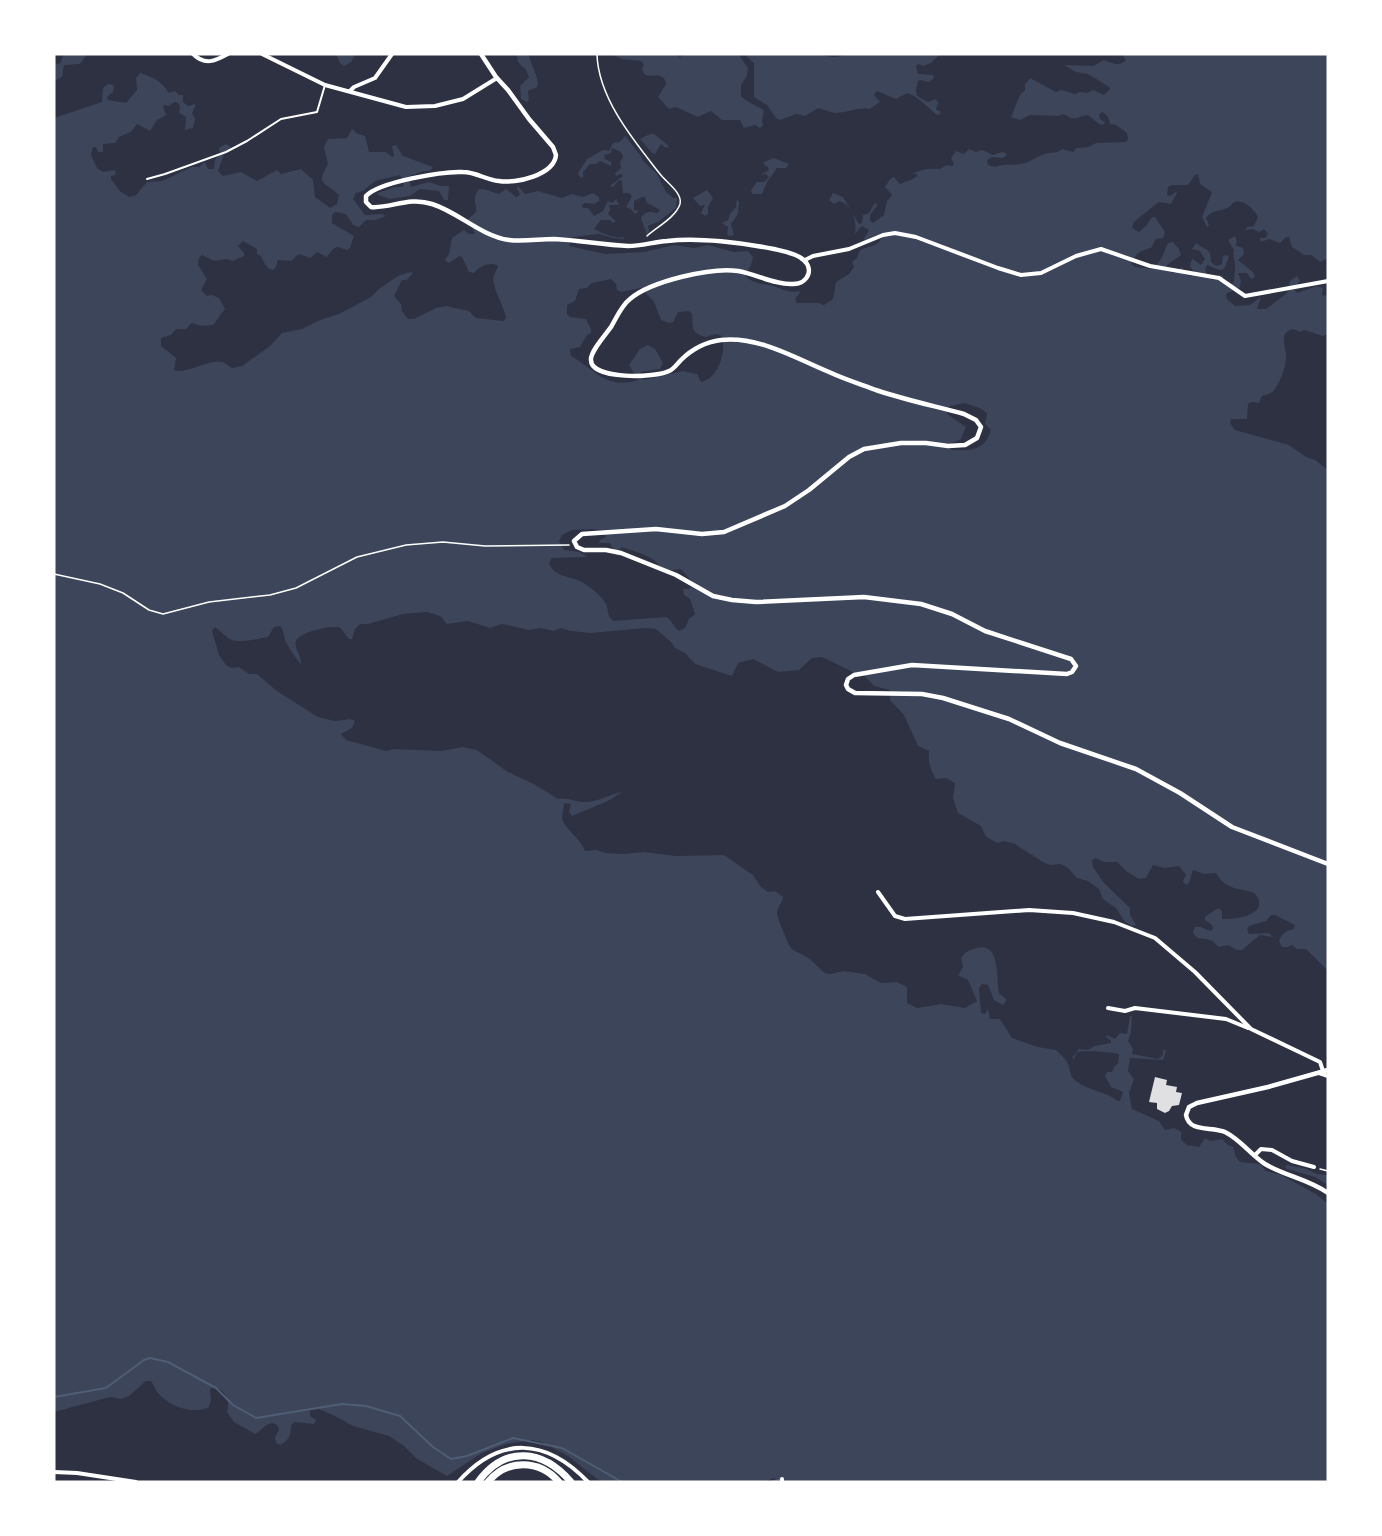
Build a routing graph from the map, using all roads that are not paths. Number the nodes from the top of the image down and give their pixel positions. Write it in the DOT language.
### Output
graph roads {
  1 [pos="193,54"];
  2 [pos="228,54"];
  3 [pos="262,54"];
  4 [pos="392,54"];
  5 [pos="481,54"];
  6 [pos="497,78"];
  7 [pos="325,85"];
  8 [pos="350,91"];
  9 [pos="147,178"];
  10 [pos="804,260"];
  11 [pos="1328,281"];
  12 [pos="1328,864"];
  13 [pos="878,892"];
  14 [pos="1108,1008"];
  15 [pos="1251,1029"];
  16 [pos="1323,1071"];
  17 [pos="1328,1076"];
  18 [pos="1255,1155"];
  19 [pos="1314,1167"];
  20 [pos="1328,1193"];
  21 [pos="54,1472"];
  22 [pos="136,1482"];
  23 [pos="458,1482"];
  24 [pos="478,1482"];
  25 [pos="488,1482"];
  26 [pos="559,1482"];
  27 [pos="571,1482"];
  28 [pos="588,1482"];
  1 -- 2 [label="street"];
  3 -- 7 [label="street"];
  4 -- 8 [label="street"];
  5 -- 6 [label="street"];
  6 -- 8 [label="street"];
  6 -- 10 [label="street"];
  7 -- 8 [label="street"];
  7 -- 9 [label="lane"];
  10 -- 11 [label="street"];
  10 -- 12 [label="street"];
  13 -- 15 [label="street"];
  14 -- 15 [label="street"];
  15 -- 16 [label="street"];
  16 -- 17 [label="street"];
  16 -- 18 [label="street"];
  18 -- 19 [label="street"];
  18 -- 20 [label="street"];
  21 -- 22 [label="street"];
  23 -- 28 [label="street"];
  24 -- 27 [label="highway"];
  25 -- 26 [label="highway"];
}
